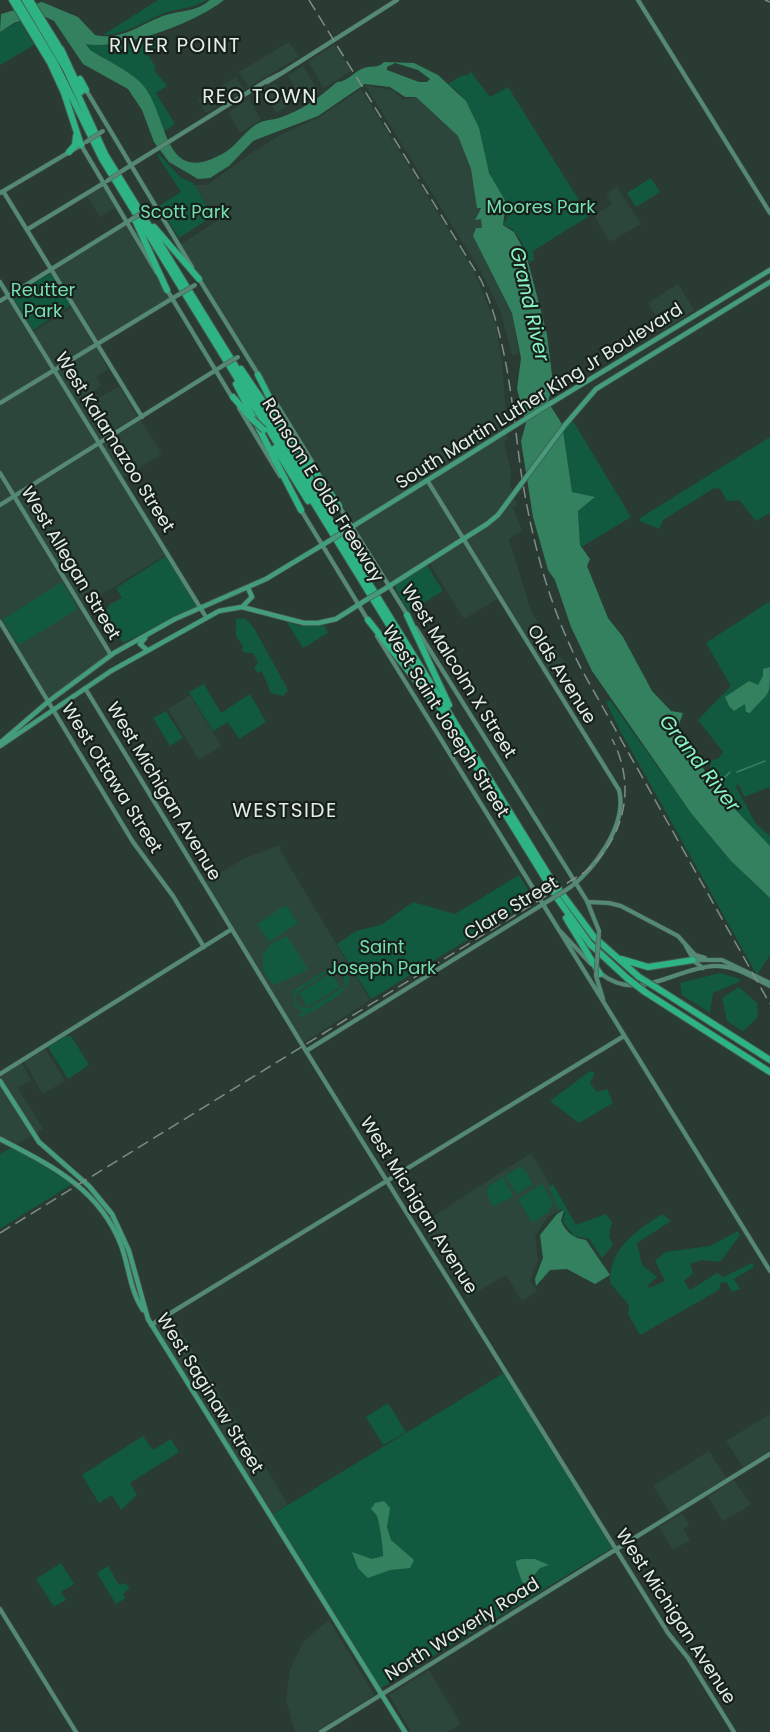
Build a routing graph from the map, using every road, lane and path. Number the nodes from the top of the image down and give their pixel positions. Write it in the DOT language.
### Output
graph roads {
  1 [pos="12,0"];
  2 [pos="17,0"];
  3 [pos="25,0"];
  4 [pos="30,0"];
  5 [pos="397,0"];
  6 [pos="638,0"];
  7 [pos="54,53"];
  8 [pos="86,90"];
  9 [pos="72,118"];
  10 [pos="111,134"];
  11 [pos="82,145"];
  12 [pos="69,152"];
  13 [pos="103,155"];
  14 [pos="130,166"];
  15 [pos="104,182"];
  16 [pos="124,186"];
  17 [pos="2,192"];
  18 [pos="154,206"];
  19 [pos="770,213"];
  20 [pos="126,223"];
  21 [pos="28,229"];
  22 [pos="51,269"];
  23 [pos="770,272"];
  24 [pos="0,282"];
  25 [pos="198,282"];
  26 [pos="770,282"];
  27 [pos="167,290"];
  28 [pos="738,290"];
  29 [pos="752,293"];
  30 [pos="9,295"];
  31 [pos="172,298"];
  32 [pos="0,300"];
  33 [pos="202,312"];
  34 [pos="715,316"];
  35 [pos="201,320"];
  36 [pos="689,320"];
  37 [pos="664,335"];
  38 [pos="677,339"];
  39 [pos="97,343"];
  40 [pos="242,349"];
  41 [pos="656,352"];
  42 [pos="635,353"];
  43 [pos="54,370"];
  44 [pos="606,370"];
  45 [pos="626,370"];
  46 [pos="217,371"];
  47 [pos="258,375"];
  48 [pos="596,389"];
  49 [pos="232,397"];
  50 [pos="0,403"];
  51 [pos="142,417"];
  52 [pos="100,444"];
  53 [pos="0,473"];
  54 [pos="427,480"];
  55 [pos="14,496"];
  56 [pos="0,505"];
  57 [pos="339,506"];
  58 [pos="301,510"];
  59 [pos="349,528"];
  60 [pos="463,539"];
  61 [pos="322,545"];
  62 [pos="348,550"];
  63 [pos="389,586"];
  64 [pos="248,588"];
  65 [pos="368,591"];
  66 [pos="359,605"];
  67 [pos="200,608"];
  68 [pos="242,608"];
  69 [pos="407,615"];
  70 [pos="206,617"];
  71 [pos="175,619"];
  72 [pos="368,621"];
  73 [pos="0,622"];
  74 [pos="147,650"];
  75 [pos="111,655"];
  76 [pos="104,660"];
  77 [pos="118,667"];
  78 [pos="85,688"];
  79 [pos="49,701"];
  80 [pos="54,710"];
  81 [pos="36,712"];
  82 [pos="23,731"];
  83 [pos="0,744"];
  84 [pos="469,755"];
  85 [pos="482,766"];
  86 [pos="529,852"];
  87 [pos="577,884"];
  88 [pos="587,901"];
  89 [pos="605,902"];
  90 [pos="543,904"];
  91 [pos="592,909"];
  92 [pos="583,923"];
  93 [pos="232,929"];
  94 [pos="558,930"];
  95 [pos="685,943"];
  96 [pos="204,947"];
  97 [pos="705,958"];
  98 [pos="693,960"];
  99 [pos="703,968"];
  100 [pos="598,975"];
  101 [pos="770,985"];
  102 [pos="609,1011"];
  103 [pos="624,1036"];
  104 [pos="306,1051"];
  105 [pos="770,1060"];
  106 [pos="770,1072"];
  107 [pos="0,1074"];
  108 [pos="0,1081"];
  109 [pos="0,1139"];
  110 [pos="387,1181"];
  111 [pos="770,1271"];
  112 [pos="144,1312"];
  113 [pos="152,1326"];
  114 [pos="770,1454"];
  115 [pos="617,1550"];
  116 [pos="0,1610"];
  117 [pos="381,1695"];
  118 [pos="76,1732"];
  119 [pos="321,1732"];
  120 [pos="405,1732"];
  121 [pos="734,1732"];
  1 -- 7 [label="highway"];
  2 -- 7 [label="highway"];
  3 -- 7 [label="highway"];
  4 -- 7 [label="highway"];
  5 -- 14 [label="street"];
  6 -- 19 [label="street"];
  7 -- 8 [label="highway"];
  7 -- 9 [label="highway"];
  7 -- 13 [label="highway, Ransom E Olds Freeway"];
  7 -- 13 [label="highway"];
  8 -- 10 [label="street, West Malcolm X Street"];
  9 -- 11 [label="highway"];
  9 -- 12 [label="highway"];
  10 -- 11 [label="street, bridge"];
  10 -- 14 [label="street, West Malcolm X Street"];
  11 -- 12 [label="street"];
  11 -- 15 [label="street, West Saint Joseph Street"];
  12 -- 17 [label="street"];
  13 -- 16 [label="highway, Ransom E Olds Freeway"];
  13 -- 27 [label="highway"];
  13 -- 35 [label="highway, Ransom E Olds Freeway"];
  14 -- 15 [label="street, bridge"];
  14 -- 18 [label="street, West Malcolm X Street"];
  15 -- 20 [label="street, West Saint Joseph Street"];
  15 -- 21 [label="street"];
  16 -- 25 [label="highway"];
  16 -- 33 [label="highway, Ransom E Olds Freeway"];
  17 -- 21 [label="street"];
  18 -- 20 [label="street, bridge"];
  18 -- 25 [label="street, West Malcolm X Street"];
  20 -- 22 [label="street"];
  20 -- 27 [label="street, West Saint Joseph Street"];
  21 -- 22 [label="street"];
  22 -- 30 [label="street"];
  22 -- 39 [label="street"];
  23 -- 28 [label="main road, South Martin Luther King Jr Boulevard"];
  23 -- 29 [label="main road"];
  24 -- 30 [label="street, West Kalamazoo Street"];
  25 -- 31 [label="street, bridge"];
  25 -- 40 [label="street, West Malcolm X Street"];
  26 -- 29 [label="main road, South Martin Luther King Jr Boulevard"];
  27 -- 31 [label="street, West Saint Joseph Street"];
  28 -- 34 [label="main road"];
  28 -- 36 [label="main road, South Martin Luther King Jr Boulevard"];
  29 -- 34 [label="main road, South Martin Luther King Jr Boulevard"];
  30 -- 32 [label="street"];
  30 -- 43 [label="street, West Kalamazoo Street"];
  31 -- 39 [label="street"];
  31 -- 46 [label="street, West Saint Joseph Street"];
  33 -- 57 [label="highway, bridge"];
  33 -- 62 [label="highway, Ransom E Olds Freeway"];
  34 -- 38 [label="main road, South Martin Luther King Jr Boulevard"];
  35 -- 58 [label="highway"];
  35 -- 65 [label="highway, Ransom E Olds Freeway"];
  36 -- 37 [label="main road, South Martin Luther King Jr Boulevard"];
  36 -- 38 [label="main road"];
  37 -- 41 [label="main road"];
  37 -- 42 [label="main road, South Martin Luther King Jr Boulevard"];
  38 -- 41 [label="main road, South Martin Luther King Jr Boulevard"];
  39 -- 43 [label="street"];
  39 -- 51 [label="street"];
  40 -- 46 [label="street, bridge"];
  40 -- 47 [label="street, West Malcolm X Street"];
  41 -- 45 [label="main road, South Martin Luther King Jr Boulevard"];
  42 -- 44 [label="main road, South Martin Luther King Jr Boulevard"];
  42 -- 45 [label="main road"];
  43 -- 50 [label="street"];
  43 -- 52 [label="street, West Kalamazoo Street"];
  44 -- 48 [label="main road"];
  44 -- 54 [label="main road, South Martin Luther King Jr Boulevard, bridge"];
  45 -- 48 [label="main road, South Martin Luther King Jr Boulevard"];
  46 -- 49 [label="street, West Saint Joseph Street"];
  46 -- 51 [label="street"];
  47 -- 57 [label="street, West Malcolm X Street"];
  47 -- 62 [label="highway"];
  48 -- 60 [label="main road, South Martin Luther King Jr Boulevard, bridge"];
  49 -- 58 [label="street, West Saint Joseph Street"];
  49 -- 65 [label="highway, bridge"];
  51 -- 52 [label="street"];
  52 -- 55 [label="street"];
  52 -- 67 [label="street, West Kalamazoo Street"];
  53 -- 55 [label="street, West Allegan Street"];
  54 -- 59 [label="main road, South Martin Luther King Jr Boulevard"];
  54 -- 60 [label="street, Olds Avenue"];
  55 -- 56 [label="street"];
  55 -- 75 [label="street, West Allegan Street"];
  57 -- 59 [label="street, West Malcolm X Street"];
  58 -- 61 [label="street, West Saint Joseph Street"];
  59 -- 61 [label="main road, South Martin Luther King Jr Boulevard, bridge"];
  59 -- 63 [label="street, West Malcolm X Street"];
  60 -- 63 [label="main road, South Martin Luther King Jr Boulevard"];
  60 -- 87 [label="street, Olds Avenue"];
  61 -- 64 [label="main road, South Martin Luther King Jr Boulevard"];
  61 -- 66 [label="street, West Saint Joseph Street"];
  62 -- 85 [label="highway, Ransom E Olds Freeway"];
  63 -- 66 [label="main road, South Martin Luther King Jr Boulevard, bridge"];
  63 -- 69 [label="street, West Malcolm X Street"];
  64 -- 67 [label="main road, South Martin Luther King Jr Boulevard"];
  64 -- 68 [label="main road"];
  65 -- 84 [label="highway, Ransom E Olds Freeway"];
  66 -- 68 [label="main road, South Martin Luther King Jr Boulevard"];
  66 -- 72 [label="street, West Saint Joseph Street"];
  67 -- 70 [label="street, West Kalamazoo Street"];
  67 -- 71 [label="main road, South Martin Luther King Jr Boulevard"];
  68 -- 70 [label="main road"];
  69 -- 85 [label="highway"];
  69 -- 87 [label="street, West Malcolm X Street"];
  70 -- 74 [label="main road"];
  71 -- 74 [label="main road"];
  71 -- 75 [label="main road"];
  72 -- 84 [label="highway"];
  72 -- 90 [label="street, West Saint Joseph Street"];
  73 -- 79 [label="street, West Ottawa Street"];
  74 -- 77 [label="main road"];
  75 -- 76 [label="main road"];
  75 -- 77 [label="main road, West Allegan Street"];
  76 -- 78 [label="main road"];
  76 -- 79 [label="main road"];
  77 -- 78 [label="main road"];
  78 -- 80 [label="main road"];
  78 -- 93 [label="street, West Michigan Avenue"];
  79 -- 80 [label="street, West Ottawa Street"];
  79 -- 81 [label="main road"];
  80 -- 82 [label="main road"];
  80 -- 96 [label="street, West Ottawa Street"];
  81 -- 82 [label="main road"];
  81 -- 83 [label="main road"];
  82 -- 83 [label="main road"];
  84 -- 86 [label="highway, Ransom E Olds Freeway"];
  85 -- 92 [label="highway, Ransom E Olds Freeway"];
  86 -- 100 [label="highway"];
  86 -- 106 [label="highway, Ransom E Olds Freeway, bridge"];
  87 -- 88 [label="street, West Malcolm X Street"];
  87 -- 90 [label="street, Clare Street, bridge"];
  88 -- 89 [label="street"];
  88 -- 91 [label="street, West Malcolm X Street"];
  89 -- 91 [label="street"];
  89 -- 95 [label="street"];
  90 -- 94 [label="street, West Saint Joseph Street"];
  90 -- 104 [label="street, Clare Street"];
  91 -- 100 [label="street, West Malcolm X Street, bridge"];
  92 -- 98 [label="highway"];
  92 -- 105 [label="highway, bridge"];
  93 -- 96 [label="street"];
  93 -- 104 [label="street, West Michigan Avenue"];
  94 -- 100 [label="street"];
  94 -- 102 [label="street, West Saint Joseph Street"];
  95 -- 97 [label="street"];
  95 -- 98 [label="street"];
  96 -- 107 [label="street"];
  97 -- 98 [label="street"];
  97 -- 101 [label="street"];
  98 -- 99 [label="street"];
  99 -- 100 [label="street"];
  99 -- 101 [label="street"];
  100 -- 102 [label="street"];
  102 -- 103 [label="street, West Saint Joseph Street"];
  103 -- 110 [label="street"];
  103 -- 111 [label="street, West Saint Joseph Street"];
  104 -- 110 [label="street, West Michigan Avenue"];
  108 -- 112 [label="main road, West Saginaw Street"];
  109 -- 112 [label="main road"];
  110 -- 113 [label="street"];
  110 -- 115 [label="street, West Michigan Avenue"];
  112 -- 113 [label="main road, West Saginaw Street"];
  113 -- 117 [label="main road, West Saginaw Street"];
  114 -- 115 [label="street, North Waverly Road"];
  115 -- 117 [label="street, North Waverly Road"];
  115 -- 121 [label="street, West Michigan Avenue"];
  116 -- 118 [label="street"];
  117 -- 119 [label="street, North Waverly Road"];
  117 -- 120 [label="main road, West Saginaw Street"];
}
